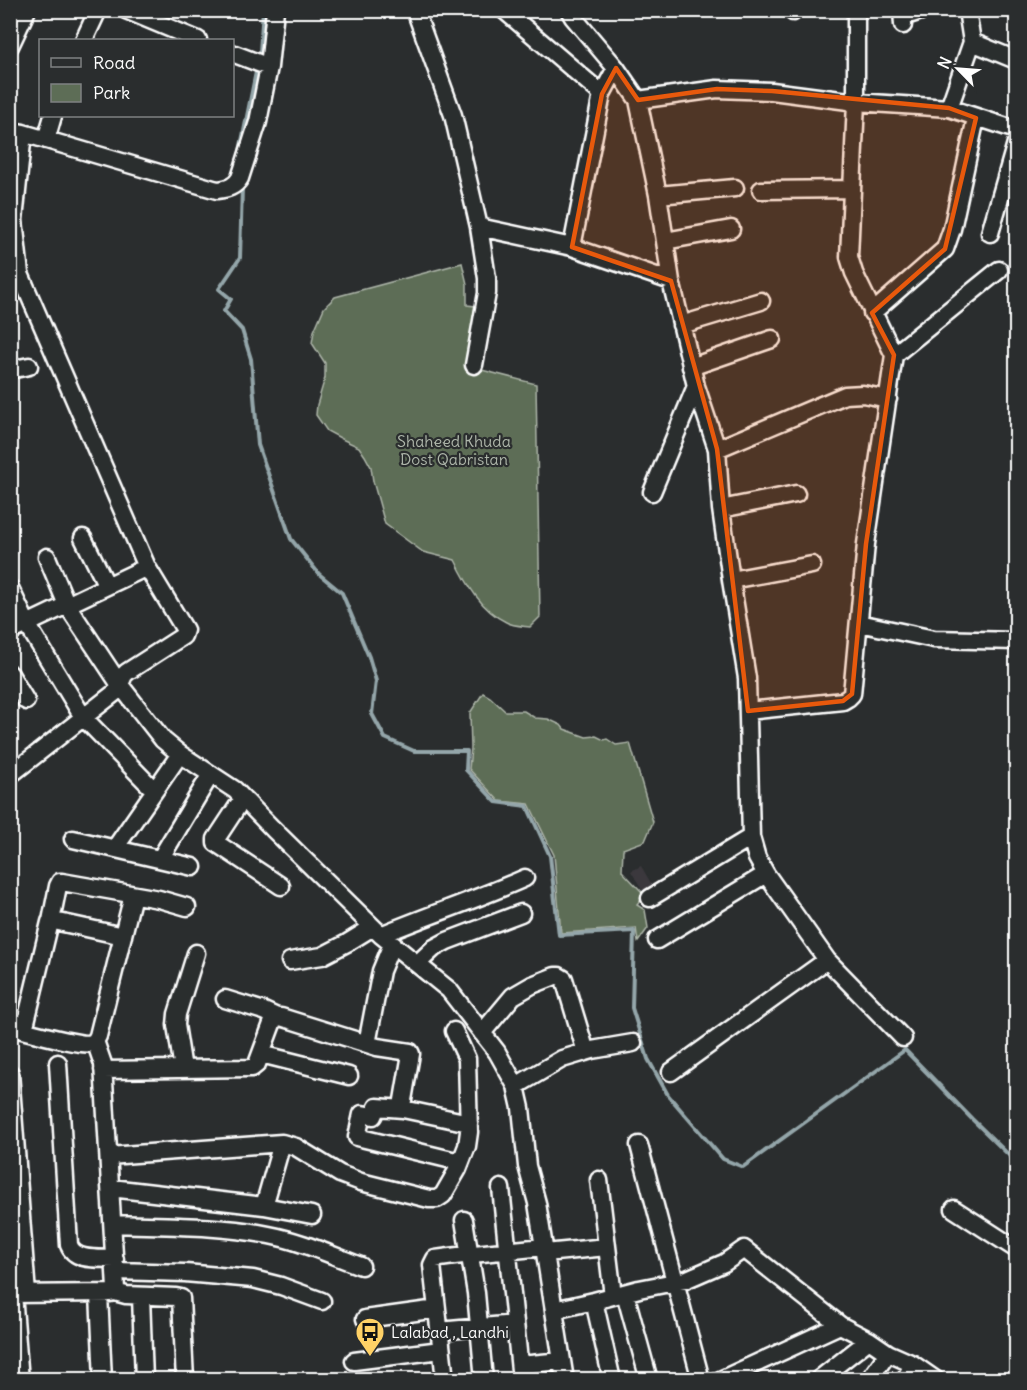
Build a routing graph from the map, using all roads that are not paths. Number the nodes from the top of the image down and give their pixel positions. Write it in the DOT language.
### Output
graph roads {
  1 [pos="27,10"];
  2 [pos="98,10"];
  3 [pos="126,10"];
  4 [pos="275,10"];
  5 [pos="415,10"];
  6 [pos="504,10"];
  7 [pos="569,10"];
  8 [pos="856,10"];
  9 [pos="967,10"];
  10 [pos="84,39"];
  11 [pos="196,39"];
  12 [pos="972,42"];
  13 [pos="10,46"];
  14 [pos="234,54"];
  15 [pos="1016,59"];
  16 [pos="269,67"];
  17 [pos="616,68"];
  18 [pos="602,94"];
  19 [pos="638,100"];
  20 [pos="856,102"];
  21 [pos="949,108"];
  22 [pos="53,117"];
  23 [pos="976,118"];
  24 [pos="1017,130"];
  25 [pos="17,132"];
  26 [pos="46,140"];
  27 [pos="1017,143"];
  28 [pos="735,188"];
  29 [pos="852,189"];
  30 [pos="761,190"];
  31 [pos="658,195"];
  32 [pos="479,227"];
  33 [pos="731,230"];
  34 [pos="990,233"];
  35 [pos="665,241"];
  36 [pos="572,246"];
  37 [pos="999,270"];
  38 [pos="671,280"];
  39 [pos="761,301"];
  40 [pos="872,313"];
  41 [pos="681,325"];
  42 [pos="772,339"];
  43 [pos="894,355"];
  44 [pos="474,364"];
  45 [pos="29,366"];
  46 [pos="691,367"];
  47 [pos="10,370"];
  48 [pos="696,386"];
  49 [pos="888,399"];
  50 [pos="717,449"];
  51 [pos="652,492"];
  52 [pos="796,494"];
  53 [pos="721,509"];
  54 [pos="83,538"];
  55 [pos="47,557"];
  56 [pos="812,565"];
  57 [pos="147,567"];
  58 [pos="731,580"];
  59 [pos="107,586"];
  60 [pos="10,588"];
  61 [pos="67,605"];
  62 [pos="859,622"];
  63 [pos="27,624"];
  64 [pos="10,632"];
  65 [pos="1017,642"];
  66 [pos="10,674"];
  67 [pos="120,686"];
  68 [pos="26,701"];
  69 [pos="748,711"];
  70 [pos="83,717"];
  71 [pos="180,754"];
  72 [pos="211,774"];
  73 [pos="10,775"];
  74 [pos="154,790"];
  75 [pos="243,798"];
  76 [pos="750,837"];
  77 [pos="73,839"];
  78 [pos="115,848"];
  79 [pos="160,859"];
  80 [pos="193,867"];
  81 [pos="766,874"];
  82 [pos="525,878"];
  83 [pos="281,886"];
  84 [pos="133,895"];
  85 [pos="650,898"];
  86 [pos="187,907"];
  87 [pos="521,913"];
  88 [pos="51,921"];
  89 [pos="382,935"];
  90 [pos="123,936"];
  91 [pos="657,940"];
  92 [pos="196,953"];
  93 [pos="827,960"];
  94 [pos="290,961"];
  95 [pos="417,964"];
  96 [pos="225,999"];
  97 [pos="277,1017"];
  98 [pos="17,1029"];
  99 [pos="454,1031"];
  100 [pos="482,1033"];
  101 [pos="903,1038"];
  102 [pos="95,1041"];
  103 [pos="633,1043"];
  104 [pos="367,1044"];
  105 [pos="497,1052"];
  106 [pos="586,1052"];
  107 [pos="261,1054"];
  108 [pos="467,1059"];
  109 [pos="58,1063"];
  110 [pos="183,1069"];
  111 [pos="103,1070"];
  112 [pos="671,1072"];
  113 [pos="10,1073"];
  114 [pos="349,1076"];
  115 [pos="516,1086"];
  116 [pos="403,1109"];
  117 [pos="469,1123"];
  118 [pos="282,1143"];
  119 [pos="639,1145"];
  120 [pos="109,1156"];
  121 [pos="460,1162"];
  122 [pos="599,1180"];
  123 [pos="111,1188"];
  124 [pos="501,1188"];
  125 [pos="264,1206"];
  126 [pos="954,1209"];
  127 [pos="312,1215"];
  128 [pos="464,1220"];
  129 [pos="113,1224"];
  130 [pos="16,1229"];
  131 [pos="608,1247"];
  132 [pos="1017,1249"];
  133 [pos="544,1250"];
  134 [pos="507,1251"];
  135 [pos="470,1254"];
  136 [pos="115,1265"];
  137 [pos="361,1266"];
  138 [pos="675,1281"];
  139 [pos="107,1293"];
  140 [pos="17,1294"];
  141 [pos="619,1294"];
  142 [pos="141,1296"];
  143 [pos="322,1301"];
  144 [pos="594,1301"];
  145 [pos="437,1309"];
  146 [pos="554,1310"];
  147 [pos="365,1319"];
  148 [pos="515,1324"];
  149 [pos="840,1325"];
  150 [pos="479,1327"];
  151 [pos="439,1331"];
  152 [pos="869,1340"];
  153 [pos="441,1350"];
  154 [pos="888,1353"];
  155 [pos="354,1361"];
  156 [pos="562,1361"];
  157 [pos="913,1364"];
  158 [pos="520,1372"];
  159 [pos="20,1380"];
  160 [pos="103,1380"];
  161 [pos="144,1380"];
  162 [pos="185,1380"];
  163 [pos="445,1380"];
  164 [pos="484,1380"];
  165 [pos="565,1380"];
  166 [pos="612,1380"];
  167 [pos="649,1380"];
  168 [pos="701,1380"];
  169 [pos="720,1380"];
  170 [pos="818,1380"];
  171 [pos="869,1380"];
  172 [pos="905,1380"];
  173 [pos="936,1380"];
  1 -- 13 [label="street"];
  2 -- 10 [label="street"];
  3 -- 11 [label="street"];
  4 -- 16 [label="street"];
  5 -- 32 [label="street"];
  6 -- 18 [label="street"];
  7 -- 17 [label="street"];
  8 -- 20 [label="street"];
  9 -- 12 [label="street"];
  12 -- 15 [label="street"];
  12 -- 21 [label="street"];
  14 -- 16 [label="street"];
  16 -- 26 [label="street"];
  17 -- 18 [label="street"];
  17 -- 19 [label="street"];
  18 -- 36 [label="street"];
  19 -- 20 [label="street"];
  19 -- 31 [label="street"];
  20 -- 21 [label="street"];
  20 -- 29 [label="street"];
  21 -- 23 [label="street"];
  22 -- 26 [label="street"];
  23 -- 24 [label="street"];
  23 -- 40 [label="street"];
  25 -- 26 [label="street"];
  25 -- 57 [label="street"];
  27 -- 34 [label="street"];
  28 -- 31 [label="street"];
  29 -- 30 [label="street"];
  29 -- 40 [label="street"];
  31 -- 35 [label="street"];
  32 -- 36 [label="street"];
  32 -- 44 [label="street"];
  33 -- 35 [label="street"];
  35 -- 38 [label="street"];
  36 -- 38 [label="street"];
  37 -- 43 [label="street"];
  38 -- 41 [label="street"];
  39 -- 41 [label="street"];
  40 -- 43 [label="street"];
  41 -- 46 [label="street"];
  42 -- 46 [label="street"];
  43 -- 49 [label="street"];
  45 -- 47 [label="street"];
  46 -- 48 [label="street"];
  48 -- 50 [label="street"];
  48 -- 51 [label="street"];
  49 -- 50 [label="street"];
  49 -- 62 [label="street"];
  50 -- 53 [label="street"];
  52 -- 53 [label="street"];
  53 -- 58 [label="street"];
  54 -- 59 [label="street"];
  55 -- 61 [label="street"];
  56 -- 58 [label="street"];
  57 -- 59 [label="street"];
  57 -- 67 [label="street"];
  58 -- 69 [label="street"];
  59 -- 61 [label="street"];
  60 -- 63 [label="street"];
  61 -- 63 [label="street"];
  61 -- 67 [label="street"];
  62 -- 65 [label="street"];
  62 -- 69 [label="street"];
  63 -- 64 [label="street"];
  63 -- 70 [label="street"];
  66 -- 68 [label="street"];
  67 -- 70 [label="street"];
  67 -- 71 [label="street"];
  69 -- 76 [label="street"];
  70 -- 73 [label="street"];
  70 -- 74 [label="street"];
  71 -- 72 [label="street"];
  71 -- 74 [label="street"];
  72 -- 75 [label="street"];
  72 -- 79 [label="street"];
  74 -- 78 [label="street"];
  75 -- 83 [label="street"];
  75 -- 89 [label="street"];
  76 -- 81 [label="street"];
  76 -- 85 [label="street"];
  77 -- 78 [label="street"];
  78 -- 79 [label="street"];
  79 -- 80 [label="street"];
  81 -- 91 [label="street"];
  81 -- 93 [label="street"];
  82 -- 89 [label="street"];
  84 -- 86 [label="street"];
  84 -- 88 [label="street"];
  84 -- 90 [label="street"];
  87 -- 95 [label="street"];
  88 -- 90 [label="street"];
  88 -- 98 [label="street"];
  89 -- 94 [label="street"];
  89 -- 95 [label="street"];
  89 -- 104 [label="street"];
  90 -- 102 [label="street"];
  92 -- 110 [label="street"];
  93 -- 101 [label="street"];
  93 -- 112 [label="street"];
  95 -- 100 [label="street"];
  96 -- 97 [label="street"];
  97 -- 104 [label="street"];
  97 -- 107 [label="street"];
  98 -- 102 [label="street"];
  99 -- 108 [label="street"];
  100 -- 105 [label="street"];
  100 -- 106 [label="street"];
  102 -- 111 [label="street"];
  103 -- 106 [label="street"];
  104 -- 116 [label="street"];
  105 -- 108 [label="street"];
  105 -- 115 [label="street"];
  106 -- 115 [label="street"];
  107 -- 110 [label="street"];
  107 -- 114 [label="street"];
  108 -- 117 [label="street"];
  109 -- 136 [label="street"];
  110 -- 111 [label="street"];
  111 -- 120 [label="street"];
  113 -- 130 [label="street"];
  115 -- 133 [label="street"];
  116 -- 117 [label="street"];
  116 -- 121 [label="street"];
  117 -- 121 [label="street"];
  118 -- 120 [label="street"];
  118 -- 121 [label="street"];
  118 -- 125 [label="street"];
  119 -- 138 [label="street"];
  120 -- 123 [label="street"];
  122 -- 131 [label="street"];
  123 -- 125 [label="street"];
  123 -- 129 [label="street"];
  124 -- 134 [label="street"];
  125 -- 127 [label="street"];
  126 -- 132 [label="street"];
  128 -- 135 [label="street"];
  129 -- 136 [label="street"];
  129 -- 137 [label="street"];
  130 -- 140 [label="street"];
  131 -- 133 [label="street"];
  131 -- 141 [label="street"];
  133 -- 134 [label="street"];
  133 -- 146 [label="street"];
  134 -- 135 [label="street"];
  134 -- 148 [label="street"];
  135 -- 145 [label="street"];
  135 -- 150 [label="street"];
  136 -- 139 [label="street"];
  136 -- 143 [label="street"];
  138 -- 141 [label="street"];
  138 -- 149 [label="street"];
  138 -- 168 [label="street"];
  139 -- 140 [label="street"];
  139 -- 142 [label="street"];
  139 -- 160 [label="street"];
  140 -- 159 [label="street"];
  141 -- 144 [label="street"];
  141 -- 167 [label="street"];
  142 -- 161 [label="street"];
  142 -- 162 [label="street"];
  144 -- 146 [label="street"];
  144 -- 166 [label="street"];
  145 -- 147 [label="street"];
  145 -- 151 [label="street"];
  146 -- 156 [label="street"];
  148 -- 150 [label="street"];
  148 -- 158 [label="street"];
  149 -- 152 [label="street"];
  149 -- 169 [label="street"];
  150 -- 151 [label="street"];
  150 -- 164 [label="street"];
  151 -- 153 [label="street"];
  152 -- 154 [label="street"];
  152 -- 170 [label="street"];
  153 -- 155 [label="street"];
  153 -- 163 [label="street"];
  154 -- 157 [label="street"];
  154 -- 171 [label="street"];
  156 -- 158 [label="street"];
  156 -- 165 [label="street"];
  157 -- 172 [label="street"];
  157 -- 173 [label="street"];
}
